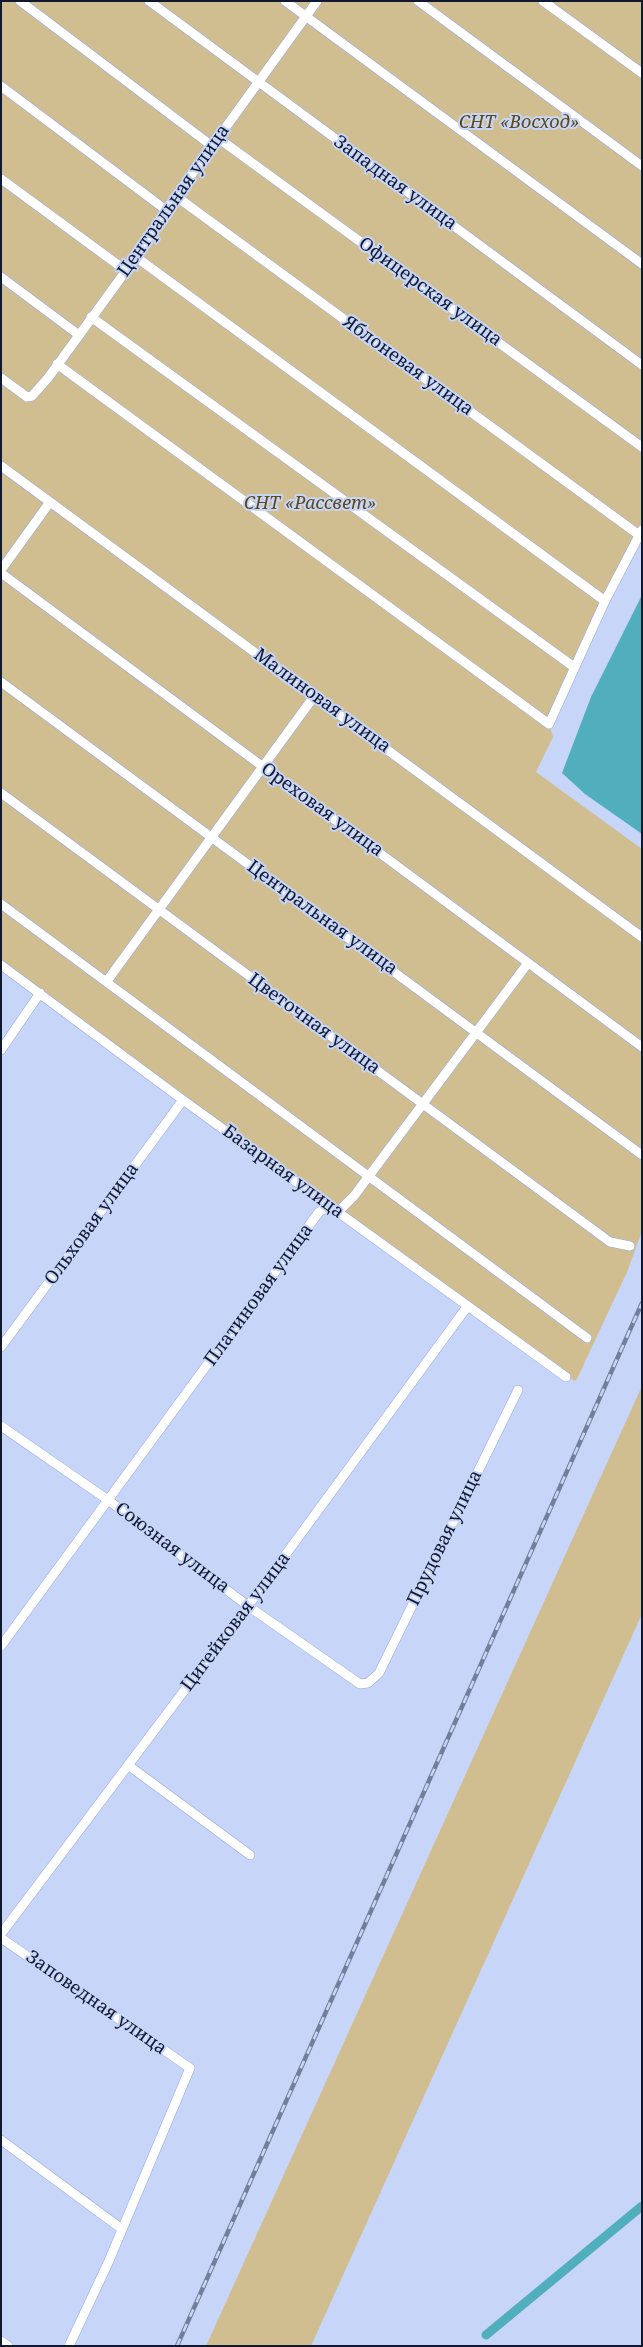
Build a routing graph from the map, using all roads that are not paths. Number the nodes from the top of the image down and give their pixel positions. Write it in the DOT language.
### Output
graph roads {
  1 [pos="20,1"];
  2 [pos="149,1"];
  3 [pos="285,1"];
  4 [pos="317,1"];
  5 [pos="418,1"];
  6 [pos="543,1"];
  7 [pos="306,17"];
  8 [pos="642,74"];
  9 [pos="259,82"];
  10 [pos="1,86"];
  11 [pos="218,138"];
  12 [pos="212,146"];
  13 [pos="642,166"];
  14 [pos="1,179"];
  15 [pos="177,197"];
  16 [pos="166,210"];
  17 [pos="136,257"];
  18 [pos="642,264"];
  19 [pos="125,270"];
  20 [pos="1,277"];
  21 [pos="92,317"];
  22 [pos="79,334"];
  23 [pos="56,364"];
  24 [pos="642,365"];
  25 [pos="1,378"];
  26 [pos="642,447"];
  27 [pos="1,466"];
  28 [pos="50,502"];
  29 [pos="640,533"];
  30 [pos="1,572"];
  31 [pos="605,601"];
  32 [pos="574,667"];
  33 [pos="1,682"];
  34 [pos="315,696"];
  35 [pos="262,766"];
  36 [pos="1,793"];
  37 [pos="211,836"];
  38 [pos="1,904"];
  39 [pos="159,910"];
  40 [pos="642,937"];
  41 [pos="528,963"];
  42 [pos="1,964"];
  43 [pos="106,981"];
  44 [pos="40,993"];
  45 [pos="476,1032"];
  46 [pos="642,1047"];
  47 [pos="1,1050"];
  48 [pos="182,1100"];
  49 [pos="424,1105"];
  50 [pos="642,1155"];
  51 [pos="370,1176"];
  52 [pos="338,1212"];
  53 [pos="630,1246"];
  54 [pos="467,1307"];
  55 [pos="587,1338"];
  56 [pos="1,1348"];
  57 [pos="566,1377"];
  58 [pos="518,1390"];
  59 [pos="1,1426"];
  60 [pos="108,1500"];
  61 [pos="248,1606"];
  62 [pos="1,1646"];
  63 [pos="368,1683"];
  64 [pos="128,1766"];
  65 [pos="250,1855"];
  66 [pos="1,1934"];
  67 [pos="1,1938"];
  68 [pos="1,2140"];
  69 [pos="122,2229"];
  70 [pos="1,2341"];
  71 [pos="8,2346"];
  72 [pos="68,2346"];
  1 -- 12 [label="street"];
  2 -- 9 [label="street, Западная улица"];
  3 -- 7 [label="street"];
  4 -- 7 [label="street, Центральная улица"];
  5 -- 13 [label="street"];
  6 -- 8 [label="street"];
  7 -- 9 [label="street, Центральная улица"];
  7 -- 18 [label="street"];
  9 -- 11 [label="street, Центральная улица"];
  9 -- 24 [label="street, Западная улица"];
  10 -- 16 [label="street"];
  11 -- 12 [label="street, Центральная улица"];
  11 -- 26 [label="street, Офицерская улица"];
  12 -- 15 [label="street, Центральная улица"];
  14 -- 19 [label="street"];
  15 -- 16 [label="street, Центральная улица"];
  15 -- 29 [label="street, Яблоневая улица"];
  16 -- 17 [label="street, Центральная улица"];
  17 -- 19 [label="street, Центральная улица"];
  17 -- 31 [label="street"];
  19 -- 21 [label="street, Центральная улица"];
  20 -- 22 [label="street"];
  21 -- 22 [label="street, Центральная улица"];
  21 -- 32 [label="street"];
  22 -- 23 [label="street, Центральная улица"];
  23 -- 25 [label="street, Центральная улица"];
  23 -- 32 [label="street"];
  27 -- 28 [label="street, Малиновая улица"];
  28 -- 30 [label="street"];
  28 -- 34 [label="street, Малиновая улица"];
  29 -- 31 [label="street"];
  30 -- 35 [label="street, Ореховая улица"];
  31 -- 32 [label="street"];
  33 -- 37 [label="street, Центральная улица"];
  34 -- 35 [label="street"];
  34 -- 40 [label="street, Малиновая улица"];
  35 -- 37 [label="street"];
  35 -- 41 [label="street, Ореховая улица"];
  36 -- 39 [label="street, Цветочная улица"];
  37 -- 39 [label="street"];
  37 -- 45 [label="street, Центральная улица"];
  38 -- 43 [label="street"];
  39 -- 43 [label="street"];
  39 -- 49 [label="street, Цветочная улица"];
  41 -- 45 [label="street"];
  41 -- 46 [label="street, Ореховая улица"];
  42 -- 44 [label="street, Базарная улица"];
  43 -- 51 [label="street"];
  44 -- 47 [label="street"];
  44 -- 48 [label="street, Базарная улица"];
  45 -- 49 [label="street"];
  45 -- 50 [label="street, Центральная улица"];
  48 -- 52 [label="street, Базарная улица"];
  48 -- 56 [label="street, Ольховая улица"];
  49 -- 51 [label="street"];
  49 -- 53 [label="street, Цветочная улица"];
  51 -- 52 [label="street"];
  51 -- 55 [label="street"];
  52 -- 54 [label="street, Базарная улица"];
  52 -- 60 [label="street, Платиновая улица"];
  54 -- 57 [label="street, Базарная улица"];
  54 -- 61 [label="street, Цигейковая улица"];
  58 -- 63 [label="street, Прудовая улица"];
  59 -- 60 [label="street, Союзная улица"];
  60 -- 61 [label="street, Союзная улица"];
  60 -- 62 [label="street, Платиновая улица"];
  61 -- 63 [label="street, Союзная улица"];
  61 -- 64 [label="street, Цигейковая улица"];
  64 -- 65 [label="street"];
  64 -- 66 [label="street, Цигейковая улица"];
  67 -- 69 [label="street, Заповедная улица"];
  68 -- 69 [label="street"];
  69 -- 72 [label="street"];
  70 -- 71 [label="street"];
}
